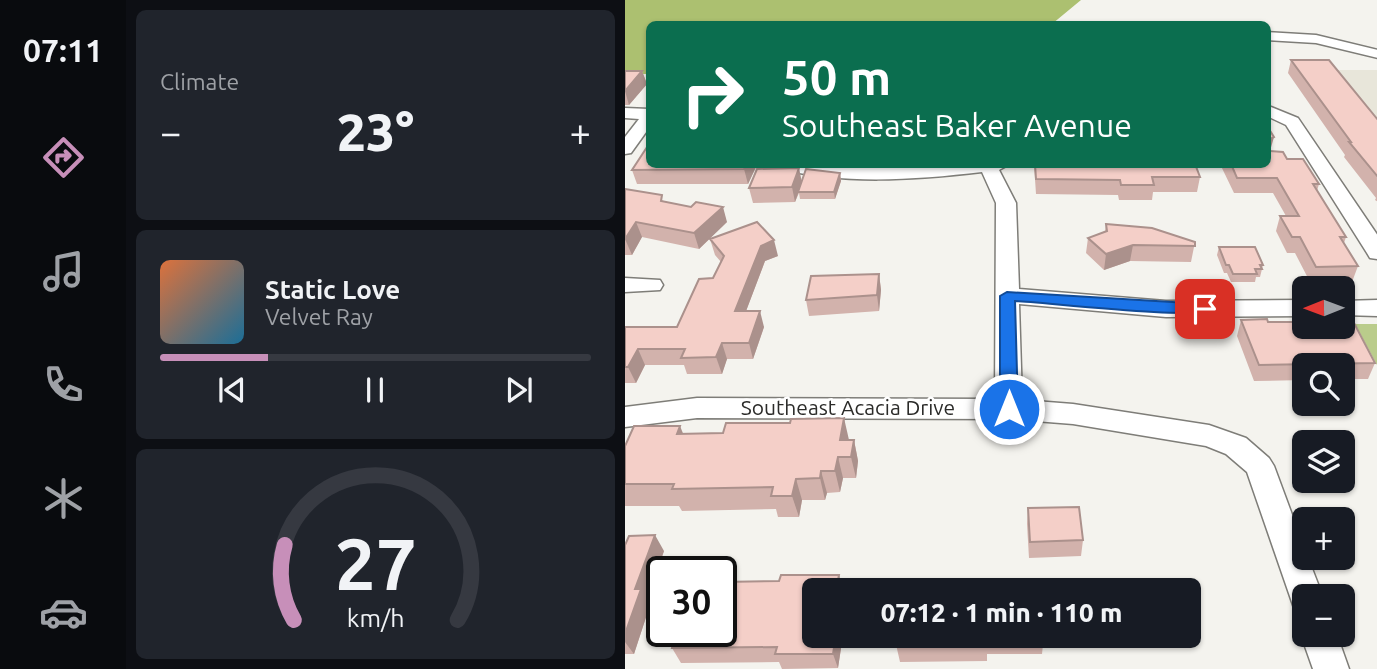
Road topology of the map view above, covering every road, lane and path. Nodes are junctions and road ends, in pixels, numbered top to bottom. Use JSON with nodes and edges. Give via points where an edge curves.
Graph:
{"nodes":[{"id":1,"x":1271,"y":36,"type":"edge"},
{"id":2,"x":1377,"y":54,"type":"edge"},
{"id":3,"x":1271,"y":112,"type":"dead end"},
{"id":4,"x":625,"y":113,"type":"edge"},
{"id":5,"x":646,"y":115,"type":"edge"},
{"id":6,"x":646,"y":119,"type":"edge"},
{"id":7,"x":625,"y":149,"type":"edge"},
{"id":8,"x":798,"y":168,"type":"edge"},
{"id":9,"x":969,"y":168,"type":"edge"},
{"id":10,"x":995,"y":168,"type":"edge"},
{"id":11,"x":1377,"y":253,"type":"edge"},
{"id":12,"x":625,"y":285,"type":"edge"},
{"id":13,"x":652,"y":285,"type":"dead end"},
{"id":14,"x":1007,"y":296,"type":"junction"},
{"id":15,"x":1292,"y":308,"type":"edge"},
{"id":16,"x":1355,"y":308,"type":"edge"},
{"id":17,"x":1377,"y":308,"type":"edge"},
{"id":18,"x":1009,"y":409,"type":"junction"},
{"id":19,"x":625,"y":417,"type":"edge"},
{"id":20,"x":1301,"y":584,"type":"edge"},
{"id":21,"x":1323,"y":647,"type":"edge"},
{"id":22,"x":1331,"y":669,"type":"edge"}],
"edges":[{"from":1,"to":2,"type":"street","via":[[1316,39]]},
{"from":3,"to":11,"type":"street","via":[[1292,122],[1307,159]]},
{"from":4,"to":5,"type":"street"},
{"from":6,"to":7,"type":"street"},
{"from":8,"to":9,"type":"street","via":[[863,175]]},
{"from":10,"to":14,"type":"street","via":[[1006,203]]},
{"from":12,"to":13,"type":"street"},
{"from":14,"to":15,"type":"street","via":[[1166,309]]},
{"from":14,"to":18,"type":"street"},
{"from":16,"to":17,"type":"street"},
{"from":18,"to":19,"type":"street","name":"Southeast Acacia Drive","via":[[697,408]]},
{"from":18,"to":20,"type":"street","name":"Southeast Acacia Drive","via":[[1073,414],[1209,436],[1236,446],[1259,466]]},
{"from":21,"to":22,"type":"street"}]}
